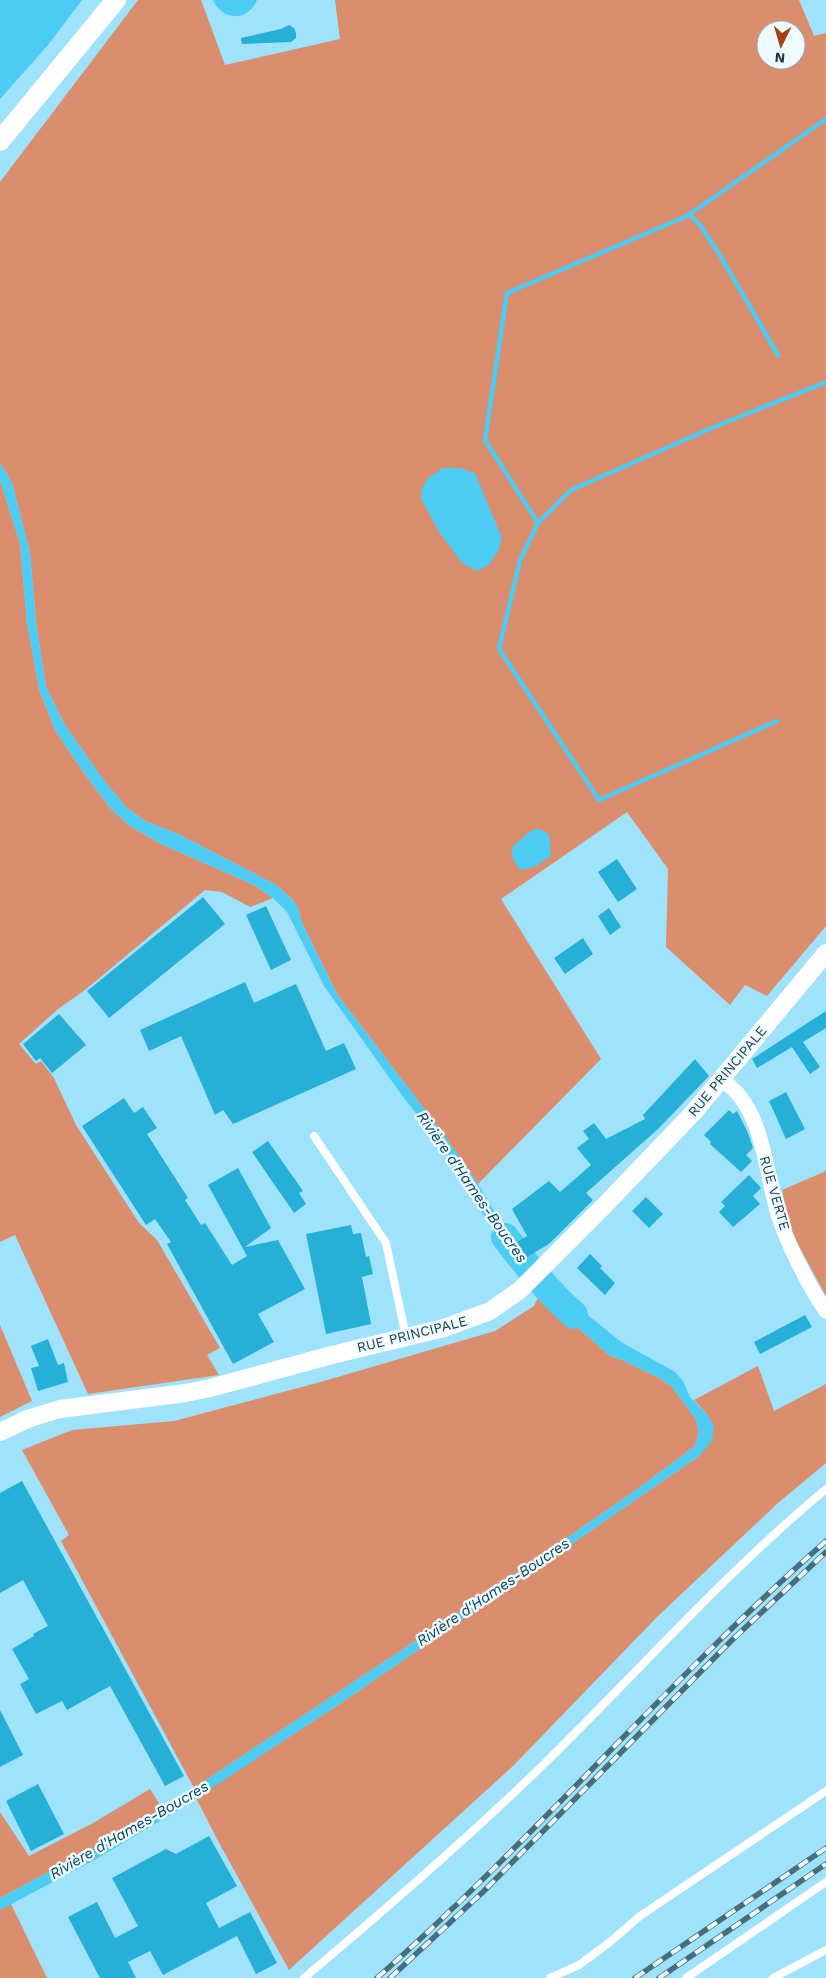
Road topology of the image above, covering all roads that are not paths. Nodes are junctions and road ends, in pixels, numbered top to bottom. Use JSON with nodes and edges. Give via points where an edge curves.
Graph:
{"nodes":[{"id":1,"x":116,"y":0,"type":"edge"},
{"id":2,"x":0,"y":141,"type":"edge"},
{"id":3,"x":826,"y":953,"type":"edge"},
{"id":4,"x":721,"y":1079,"type":"junction"},
{"id":5,"x":314,"y":1136,"type":"dead end"},
{"id":6,"x":826,"y":1311,"type":"edge"},
{"id":7,"x":406,"y":1338,"type":"junction"},
{"id":8,"x":0,"y":1432,"type":"edge"},
{"id":9,"x":826,"y":1489,"type":"edge"},
{"id":10,"x":826,"y":1791,"type":"edge"},
{"id":11,"x":826,"y":1882,"type":"edge"},
{"id":12,"x":826,"y":1950,"type":"edge"},
{"id":13,"x":304,"y":1978,"type":"edge"},
{"id":14,"x":550,"y":1978,"type":"edge"},
{"id":15,"x":686,"y":1978,"type":"edge"},
{"id":16,"x":773,"y":1978,"type":"edge"}],
"edges":[{"from":1,"to":2,"type":"main road"},
{"from":3,"to":4,"type":"street","name":"RUE PRINCIPALE"},
{"from":4,"to":6,"type":"street","name":"RUE VERTE","via":[[738,1094],[749,1112],[782,1225]]},
{"from":4,"to":7,"type":"street","name":"RUE PRINCIPALE","via":[[693,1113],[520,1290],[480,1316]]},
{"from":5,"to":7,"type":"lane","via":[[386,1243]]},
{"from":7,"to":8,"type":"street","name":"RUE PRINCIPALE","via":[[186,1393],[60,1409]]},
{"from":9,"to":13,"type":"lane","via":[[751,1556],[543,1765],[403,1895]]},
{"from":10,"to":14,"type":"lane","via":[[640,1916],[580,1965]]},
{"from":11,"to":15,"type":"lane"},
{"from":12,"to":16,"type":"lane"}]}
